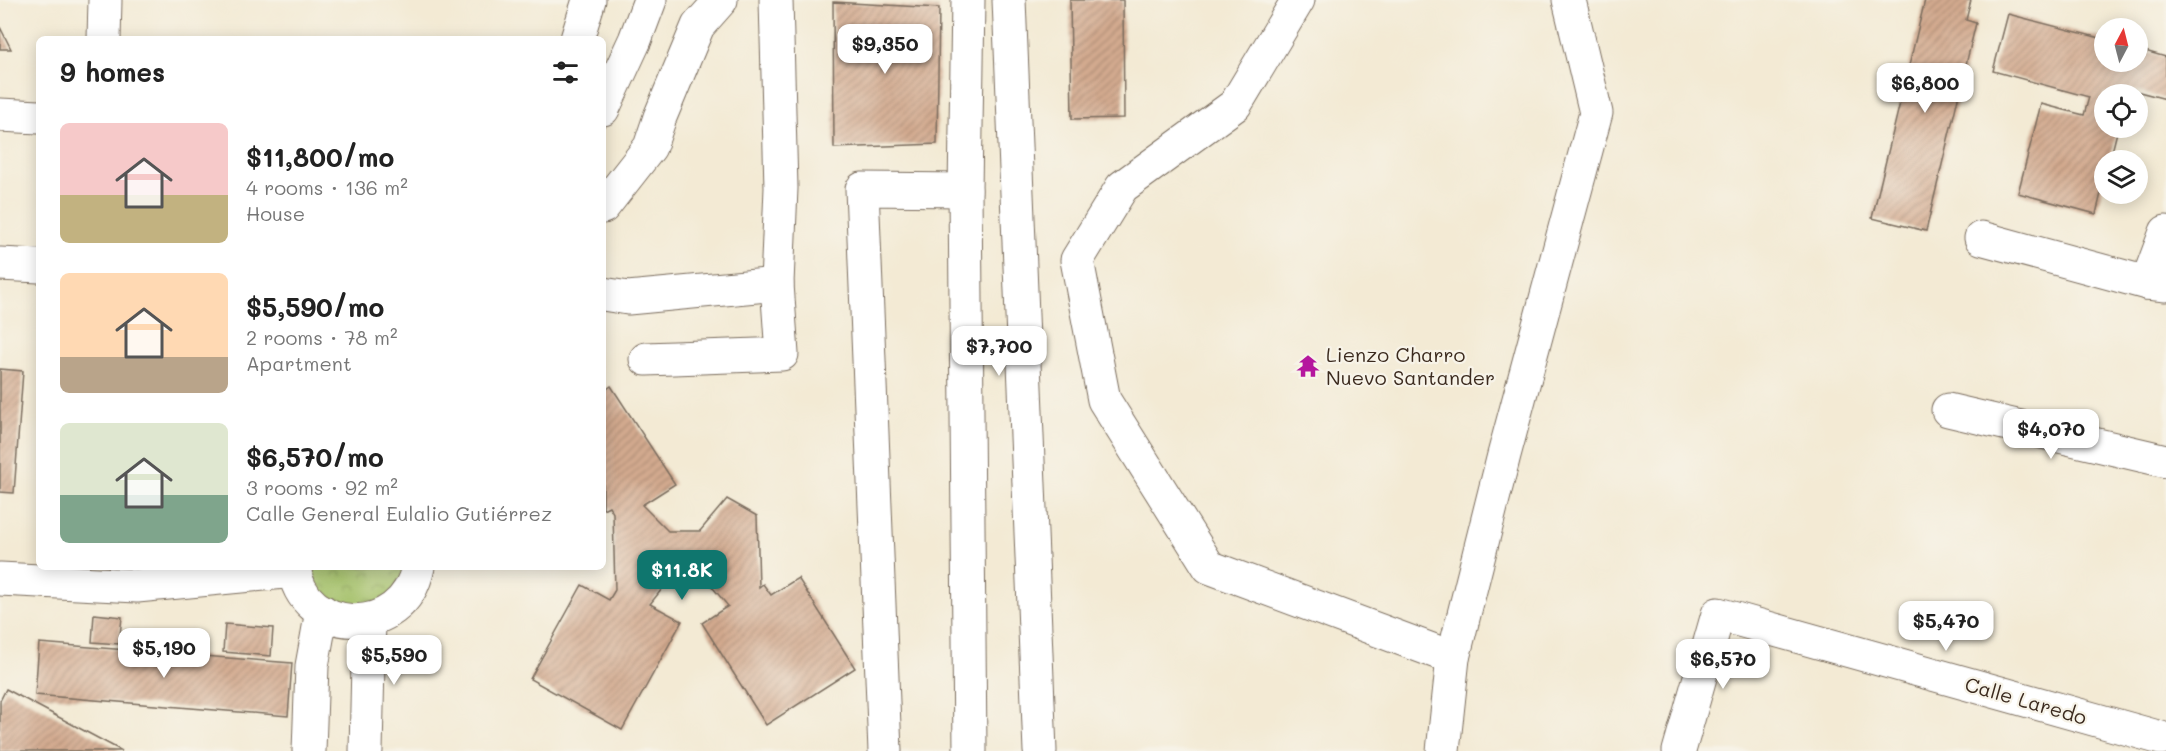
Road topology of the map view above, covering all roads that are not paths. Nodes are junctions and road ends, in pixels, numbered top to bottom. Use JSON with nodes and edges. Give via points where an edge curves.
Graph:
{"nodes":[{"id":1,"x":105,"y":0,"type":"edge"},
{"id":2,"x":589,"y":0,"type":"edge"},
{"id":3,"x":650,"y":0,"type":"edge"},
{"id":4,"x":721,"y":0,"type":"edge"},
{"id":5,"x":776,"y":0,"type":"edge"},
{"id":6,"x":968,"y":0,"type":"edge"},
{"id":7,"x":1008,"y":0,"type":"edge"},
{"id":8,"x":1298,"y":0,"type":"edge"},
{"id":9,"x":1569,"y":0,"type":"edge"},
{"id":10,"x":104,"y":36,"type":"edge"},
{"id":11,"x":579,"y":36,"type":"edge"},
{"id":12,"x":606,"y":103,"type":"edge"},
{"id":13,"x":0,"y":115,"type":"edge"},
{"id":14,"x":36,"y":117,"type":"edge"},
{"id":15,"x":965,"y":190,"type":"junction"},
{"id":16,"x":606,"y":203,"type":"edge"},
{"id":17,"x":2166,"y":232,"type":"edge"},
{"id":18,"x":1981,"y":238,"type":"dead end"},
{"id":19,"x":0,"y":264,"type":"edge"},
{"id":20,"x":36,"y":266,"type":"edge"},
{"id":21,"x":777,"y":284,"type":"junction"},
{"id":22,"x":2157,"y":284,"type":"edge"},
{"id":23,"x":606,"y":294,"type":"edge"},
{"id":24,"x":646,"y":360,"type":"dead end"},
{"id":25,"x":1948,"y":410,"type":"dead end"},
{"id":26,"x":2166,"y":461,"type":"edge"},
{"id":27,"x":285,"y":570,"type":"edge"},
{"id":28,"x":294,"y":570,"type":"edge"},
{"id":29,"x":417,"y":570,"type":"edge"},
{"id":30,"x":0,"y":579,"type":"edge"},
{"id":31,"x":322,"y":611,"type":"junction"},
{"id":32,"x":369,"y":620,"type":"junction"},
{"id":33,"x":1453,"y":658,"type":"junction"},
{"id":34,"x":2161,"y":735,"type":"edge"},
{"id":35,"x":309,"y":751,"type":"edge"},
{"id":36,"x":366,"y":751,"type":"edge"},
{"id":37,"x":885,"y":751,"type":"edge"},
{"id":38,"x":970,"y":751,"type":"edge"},
{"id":39,"x":1040,"y":751,"type":"edge"},
{"id":40,"x":1443,"y":751,"type":"edge"},
{"id":41,"x":1679,"y":751,"type":"edge"}],
"edges":[{"from":1,"to":10,"type":"street"},
{"from":2,"to":11,"type":"street"},
{"from":3,"to":12,"type":"street"},
{"from":4,"to":16,"type":"street","via":[[698,26],[650,147]]},
{"from":5,"to":21,"type":"street","via":[[781,188]]},
{"from":6,"to":15,"type":"street"},
{"from":7,"to":39,"type":"street"},
{"from":8,"to":33,"type":"street","via":[[1235,105],[1122,187],[1077,260],[1104,400],[1209,567]]},
{"from":9,"to":33,"type":"street","via":[[1596,113]]},
{"from":13,"to":14,"type":"street"},
{"from":15,"to":37,"type":"street","via":[[862,189]]},
{"from":15,"to":38,"type":"street"},
{"from":17,"to":22,"type":"street"},
{"from":18,"to":22,"type":"street"},
{"from":19,"to":20,"type":"street"},
{"from":21,"to":23,"type":"street","via":[[628,298]]},
{"from":21,"to":24,"type":"street","via":[[782,354]]},
{"from":25,"to":26,"type":"street"},
{"from":27,"to":30,"type":"street","via":[[137,586]]},
{"from":28,"to":31,"type":"street","via":[[300,587]]},
{"from":29,"to":32,"type":"street","via":[[409,593],[398,606]]},
{"from":31,"to":32,"type":"street","via":[[336,618]]},
{"from":31,"to":35,"type":"street","via":[[312,666]]},
{"from":32,"to":36,"type":"street"},
{"from":33,"to":40,"type":"street"},
{"from":34,"to":41,"type":"street","name":"Calle Laredo","via":[[1718,614]]}]}
